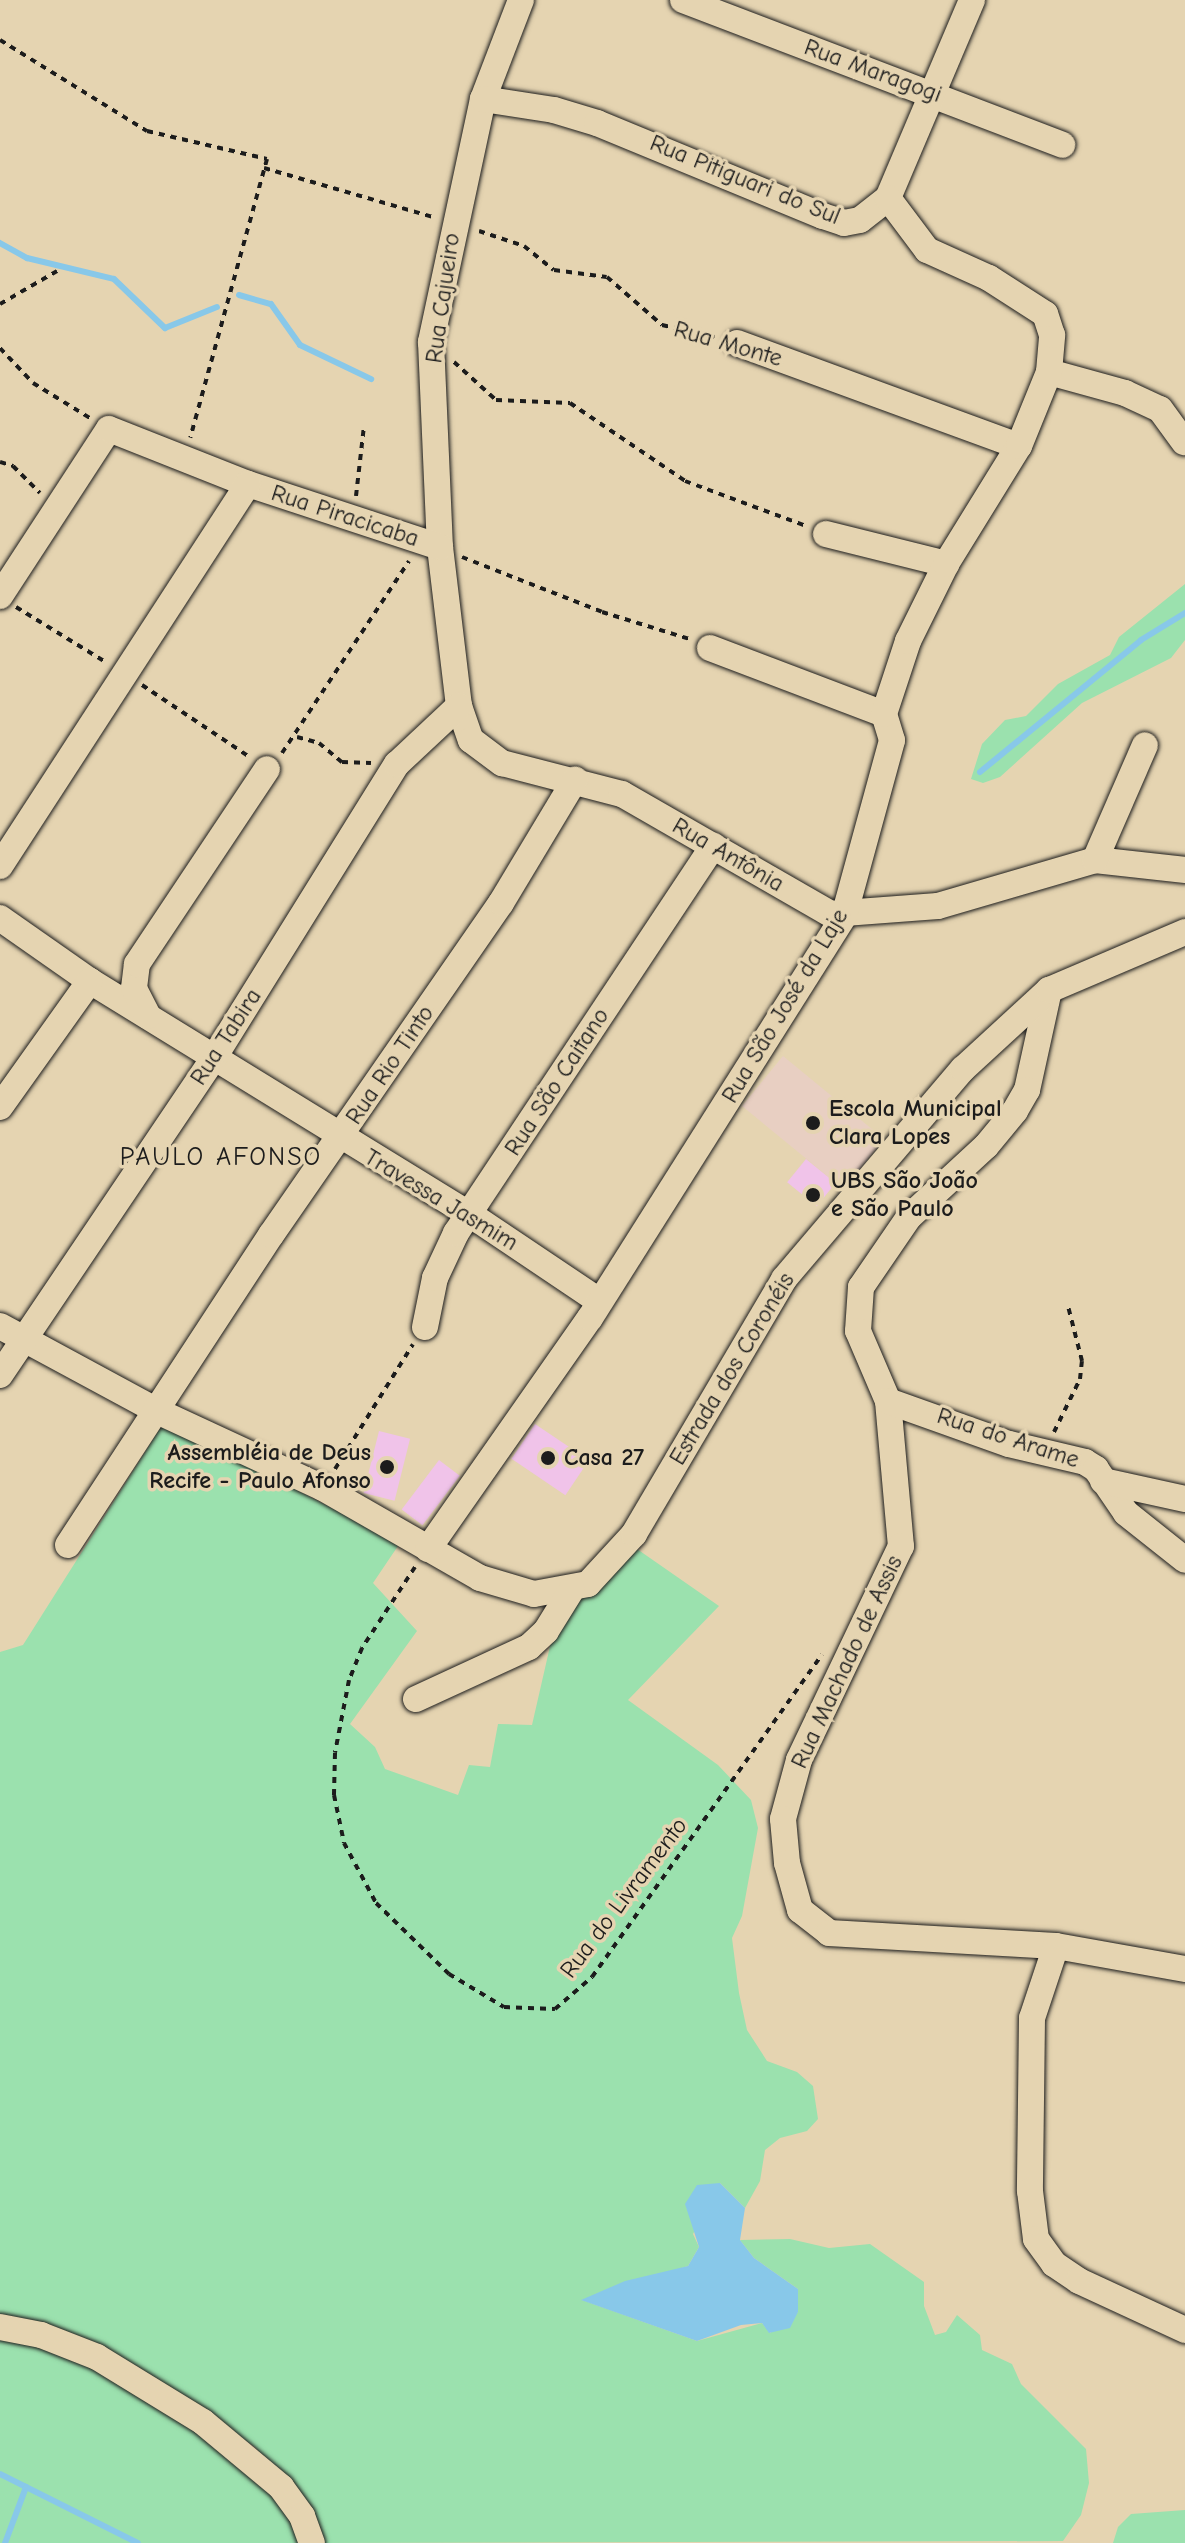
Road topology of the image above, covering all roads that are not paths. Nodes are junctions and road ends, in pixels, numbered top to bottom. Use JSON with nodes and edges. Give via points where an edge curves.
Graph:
{"nodes":[{"id":1,"x":521,"y":0,"type":"edge"},
{"id":2,"x":683,"y":0,"type":"edge"},
{"id":3,"x":972,"y":0,"type":"edge"},
{"id":4,"x":936,"y":94,"type":"junction"},
{"id":5,"x":483,"y":99,"type":"junction"},
{"id":6,"x":1062,"y":145,"type":"dead end"},
{"id":7,"x":888,"y":198,"type":"junction"},
{"id":8,"x":737,"y":343,"type":"road end"},
{"id":9,"x":1049,"y":372,"type":"junction"},
{"id":10,"x":1184,"y":442,"type":"edge"},
{"id":11,"x":1019,"y":446,"type":"junction"},
{"id":12,"x":248,"y":484,"type":"junction"},
{"id":13,"x":826,"y":534,"type":"road end"},
{"id":14,"x":431,"y":544,"type":"junction"},
{"id":15,"x":946,"y":564,"type":"junction"},
{"id":16,"x":0,"y":596,"type":"edge"},
{"id":17,"x":710,"y":648,"type":"road end"},
{"id":18,"x":459,"y":706,"type":"junction"},
{"id":19,"x":884,"y":714,"type":"junction"},
{"id":20,"x":1145,"y":745,"type":"dead end"},
{"id":21,"x":267,"y":769,"type":"road end"},
{"id":22,"x":575,"y":780,"type":"junction"},
{"id":23,"x":713,"y":846,"type":"junction"},
{"id":24,"x":1095,"y":860,"type":"junction"},
{"id":25,"x":0,"y":866,"type":"edge"},
{"id":26,"x":1185,"y":870,"type":"edge"},
{"id":27,"x":844,"y":916,"type":"junction"},
{"id":28,"x":0,"y":918,"type":"edge"},
{"id":29,"x":1185,"y":932,"type":"edge"},
{"id":30,"x":90,"y":981,"type":"junction"},
{"id":31,"x":1049,"y":990,"type":"junction"},
{"id":32,"x":148,"y":1016,"type":"junction"},
{"id":33,"x":215,"y":1056,"type":"junction"},
{"id":34,"x":0,"y":1107,"type":"edge"},
{"id":35,"x":341,"y":1139,"type":"junction"},
{"id":36,"x":471,"y":1215,"type":"junction"},
{"id":37,"x":599,"y":1301,"type":"junction"},
{"id":38,"x":0,"y":1326,"type":"edge"},
{"id":39,"x":425,"y":1327,"type":"road end"},
{"id":40,"x":23,"y":1339,"type":"junction"},
{"id":41,"x":0,"y":1375,"type":"edge"},
{"id":42,"x":888,"y":1401,"type":"junction"},
{"id":43,"x":157,"y":1411,"type":"junction"},
{"id":44,"x":1103,"y":1481,"type":"junction"},
{"id":45,"x":1185,"y":1499,"type":"edge"},
{"id":46,"x":68,"y":1545,"type":"dead end"},
{"id":47,"x":428,"y":1549,"type":"junction"},
{"id":48,"x":1185,"y":1560,"type":"edge"},
{"id":49,"x":580,"y":1587,"type":"junction"},
{"id":50,"x":416,"y":1699,"type":"dead end"},
{"id":51,"x":1056,"y":1946,"type":"junction"},
{"id":52,"x":1185,"y":1969,"type":"edge"},
{"id":53,"x":0,"y":2327,"type":"edge"},
{"id":54,"x":1185,"y":2330,"type":"edge"},
{"id":55,"x":312,"y":2543,"type":"edge"}],
"edges":[{"from":1,"to":5,"type":"street","name":"Rua Cajueiro"},
{"from":2,"to":4,"type":"street","name":"Rua Maragogi"},
{"from":3,"to":4,"type":"street"},
{"from":4,"to":6,"type":"street","name":"Rua Maragogi"},
{"from":4,"to":7,"type":"street"},
{"from":5,"to":7,"type":"street","name":"Rua Pitiguari do Sul","via":[[597,123],[844,223],[860,220]]},
{"from":5,"to":14,"type":"street","name":"Rua Cajueiro","via":[[431,342]]},
{"from":7,"to":9,"type":"street","via":[[927,250],[989,278],[1045,314],[1052,335]]},
{"from":8,"to":11,"type":"street","name":"Rua Monte"},
{"from":9,"to":10,"type":"street","via":[[1125,393],[1160,409]]},
{"from":9,"to":11,"type":"street","name":"Rua São José da Laje"},
{"from":11,"to":15,"type":"street","name":"Rua São José da Laje"},
{"from":12,"to":14,"type":"street","name":"Rua Piracicaba"},
{"from":12,"to":16,"type":"street","name":"Rua Piracicaba","via":[[109,429]]},
{"from":12,"to":25,"type":"street"},
{"from":13,"to":15,"type":"street"},
{"from":14,"to":18,"type":"street","name":"Rua Antônia"},
{"from":15,"to":19,"type":"street","name":"Rua São José da Laje","via":[[908,641]]},
{"from":17,"to":19,"type":"street"},
{"from":18,"to":22,"type":"street","name":"Rua Antônia","via":[[480,750],[524,770]]},
{"from":18,"to":33,"type":"street","name":"Rua Tabira","via":[[397,764]]},
{"from":19,"to":27,"type":"street","name":"Rua São José da Laje","via":[[892,740]]},
{"from":20,"to":24,"type":"street"},
{"from":21,"to":32,"type":"street","via":[[137,964],[134,988]]},
{"from":22,"to":23,"type":"street","name":"Rua Antônia","via":[[622,794]]},
{"from":22,"to":35,"type":"street","name":"Rua Rio Tinto","via":[[501,903]]},
{"from":23,"to":27,"type":"street","name":"Rua Antônia","via":[[820,909]]},
{"from":23,"to":36,"type":"street","name":"Rua São Caitano"},
{"from":24,"to":26,"type":"street","name":"Rua Antônia"},
{"from":24,"to":27,"type":"street","name":"Rua Antônia","via":[[938,906]]},
{"from":27,"to":37,"type":"street","name":"Rua São José da Laje"},
{"from":28,"to":30,"type":"street","name":"Travessa Jasmim"},
{"from":29,"to":31,"type":"street","name":"Estrada dos Coronéis"},
{"from":30,"to":32,"type":"street","name":"Travessa Jasmim"},
{"from":30,"to":34,"type":"street"},
{"from":31,"to":42,"type":"street","name":"Rua Machado de Assis","via":[[1027,1090],[1015,1111],[986,1146],[909,1217],[861,1287],[858,1331]]},
{"from":31,"to":49,"type":"street","name":"Estrada dos Coronéis","via":[[963,1069],[784,1279],[634,1534]]},
{"from":32,"to":33,"type":"street","name":"Travessa Jasmim"},
{"from":33,"to":35,"type":"street","name":"Travessa Jasmim"},
{"from":33,"to":40,"type":"street","name":"Rua Tabira"},
{"from":35,"to":36,"type":"street","name":"Travessa Jasmim"},
{"from":35,"to":43,"type":"street","name":"Rua Rio Tinto","via":[[271,1235]]},
{"from":36,"to":37,"type":"street","name":"Travessa Jasmim"},
{"from":36,"to":39,"type":"street","name":"Rua São Caitano","via":[[445,1256]]},
{"from":37,"to":47,"type":"street","name":"Rua São José da Laje"},
{"from":38,"to":40,"type":"street"},
{"from":40,"to":41,"type":"street","name":"Rua Tabira"},
{"from":40,"to":43,"type":"street"},
{"from":42,"to":44,"type":"street","name":"Rua do Arame","via":[[1085,1462]]},
{"from":42,"to":51,"type":"street","name":"Rua Machado de Assis","via":[[901,1546],[788,1794],[784,1840],[795,1900],[808,1920],[842,1936]]},
{"from":43,"to":46,"type":"street","name":"Rua Rio Tinto"},
{"from":43,"to":47,"type":"street","via":[[323,1488]]},
{"from":44,"to":45,"type":"street"},
{"from":44,"to":48,"type":"street","name":"Rua do Arame","via":[[1126,1513]]},
{"from":47,"to":49,"type":"street","via":[[510,1590],[534,1594]]},
{"from":49,"to":50,"type":"street","name":"Estrada dos Coronéis","via":[[529,1647]]},
{"from":51,"to":52,"type":"street","name":"Rua Machado de Assis"},
{"from":51,"to":54,"type":"street","via":[[1032,2018],[1030,2191],[1036,2239],[1072,2277]]},
{"from":53,"to":55,"type":"street","via":[[41,2335],[97,2357],[203,2422],[281,2487],[302,2516]]}]}
